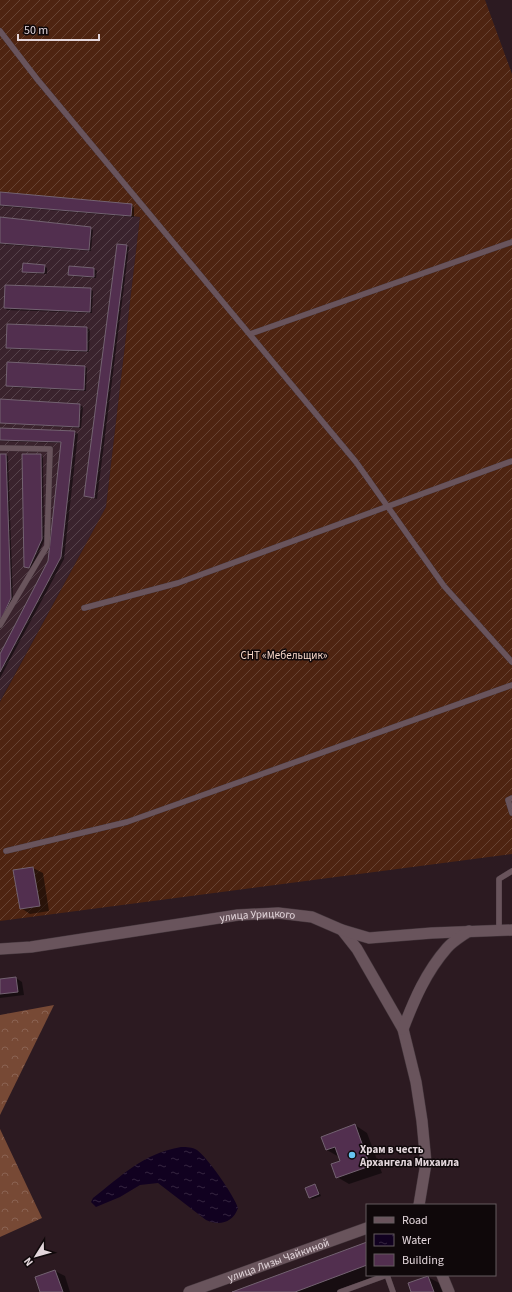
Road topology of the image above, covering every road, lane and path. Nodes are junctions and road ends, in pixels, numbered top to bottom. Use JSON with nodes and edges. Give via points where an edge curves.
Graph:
{"nodes":[{"id":1,"x":0,"y":31,"type":"edge"},
{"id":2,"x":512,"y":242,"type":"edge"},
{"id":3,"x":250,"y":334,"type":"junction"},
{"id":4,"x":0,"y":448,"type":"edge"},
{"id":5,"x":512,"y":461,"type":"edge"},
{"id":6,"x":388,"y":506,"type":"junction"},
{"id":7,"x":84,"y":608,"type":"dead end"},
{"id":8,"x":0,"y":625,"type":"edge"},
{"id":9,"x":512,"y":662,"type":"edge"},
{"id":10,"x":512,"y":685,"type":"edge"},
{"id":11,"x":512,"y":798,"type":"edge"},
{"id":12,"x":512,"y":813,"type":"edge"},
{"id":13,"x":6,"y":851,"type":"dead end"},
{"id":14,"x":512,"y":871,"type":"edge"},
{"id":15,"x":342,"y":930,"type":"junction"},
{"id":16,"x":469,"y":930,"type":"junction"},
{"id":17,"x":500,"y":930,"type":"junction"},
{"id":18,"x":512,"y":930,"type":"edge"},
{"id":19,"x":0,"y":949,"type":"edge"},
{"id":20,"x":403,"y":1029,"type":"junction"},
{"id":21,"x":419,"y":1204,"type":"edge"},
{"id":22,"x":366,"y":1228,"type":"edge"},
{"id":23,"x":384,"y":1276,"type":"edge"},
{"id":24,"x":387,"y":1276,"type":"edge"},
{"id":25,"x":442,"y":1276,"type":"edge"},
{"id":26,"x":189,"y":1292,"type":"edge"},
{"id":27,"x":340,"y":1292,"type":"edge"},
{"id":28,"x":393,"y":1292,"type":"edge"},
{"id":29,"x":449,"y":1292,"type":"edge"}],
"edges":[{"from":1,"to":3,"type":"lane","via":[[37,79]]},
{"from":2,"to":3,"type":"lane"},
{"from":3,"to":6,"type":"lane","via":[[356,462]]},
{"from":4,"to":8,"type":"lane","via":[[50,449],[47,546]]},
{"from":5,"to":6,"type":"lane"},
{"from":6,"to":7,"type":"lane","via":[[178,583]]},
{"from":6,"to":9,"type":"lane","via":[[444,586]]},
{"from":10,"to":13,"type":"lane","via":[[127,822]]},
{"from":11,"to":12,"type":"lane","via":[[508,800]]},
{"from":14,"to":17,"type":"lane","via":[[499,880]]},
{"from":15,"to":16,"type":"street","name":"улица Урицкого","via":[[369,938]]},
{"from":15,"to":19,"type":"street","name":"улица Урицкого","via":[[312,917],[278,913],[238,915],[31,947]]},
{"from":15,"to":20,"type":"street","via":[[357,949]]},
{"from":16,"to":17,"type":"street","name":"улица Урицкого"},
{"from":16,"to":20,"type":"street","via":[[448,947],[432,967],[418,990]]},
{"from":17,"to":18,"type":"street","name":"улица Урицкого"},
{"from":20,"to":21,"type":"street","via":[[416,1082],[426,1163]]},
{"from":22,"to":26,"type":"street","name":"улица Лизы Чайкиной"},
{"from":23,"to":27,"type":"lane"},
{"from":24,"to":28,"type":"lane"},
{"from":25,"to":29,"type":"street"}]}
